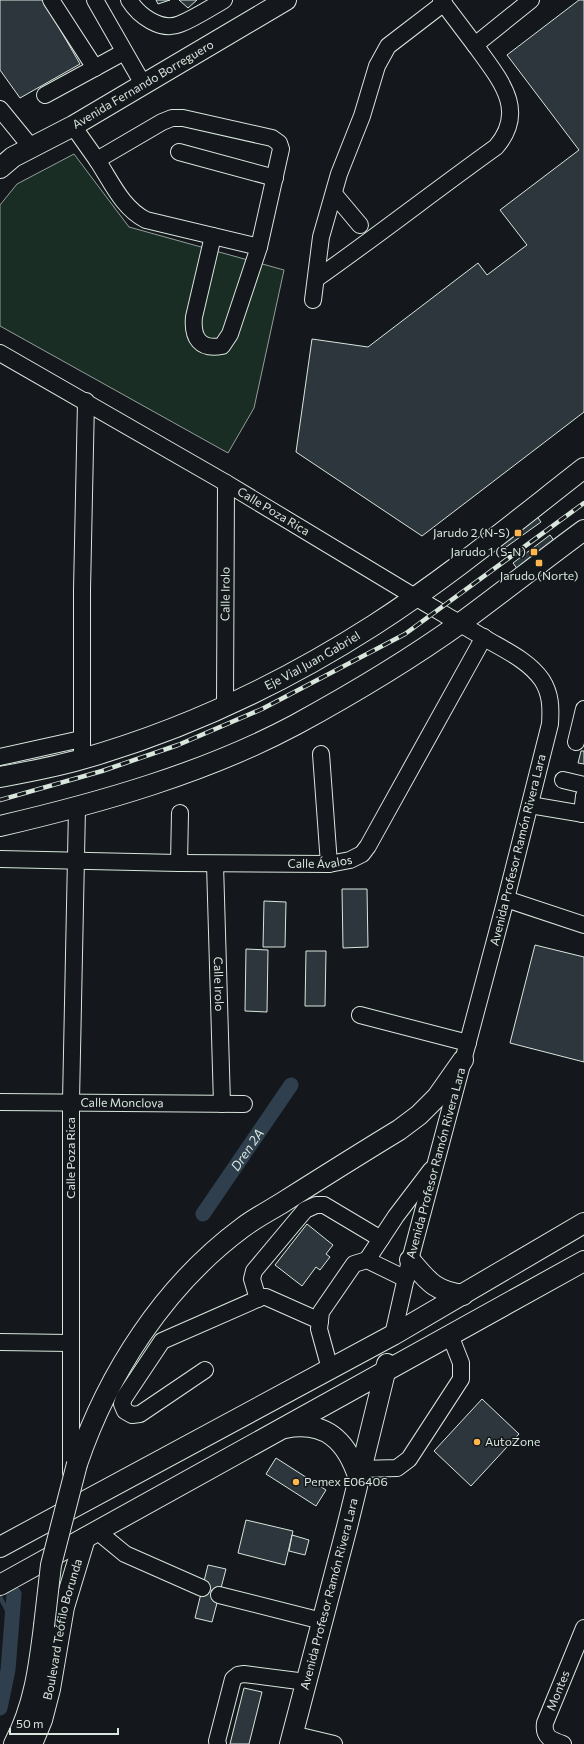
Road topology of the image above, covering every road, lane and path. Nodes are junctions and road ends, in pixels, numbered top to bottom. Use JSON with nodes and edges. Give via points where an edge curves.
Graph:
{"nodes":[{"id":1,"x":51,"y":0,"type":"edge"},
{"id":2,"x":94,"y":0,"type":"edge"},
{"id":3,"x":129,"y":0,"type":"edge"},
{"id":4,"x":224,"y":0,"type":"edge"},
{"id":5,"x":286,"y":0,"type":"edge"},
{"id":6,"x":531,"y":0,"type":"edge"},
{"id":7,"x":443,"y":2,"type":"edge"},
{"id":8,"x":475,"y":45,"type":"junction"},
{"id":9,"x":124,"y":52,"type":"junction"},
{"id":10,"x":95,"y":68,"type":"junction"},
{"id":11,"x":144,"y":84,"type":"junction"},
{"id":12,"x":45,"y":95,"type":"dead end"},
{"id":13,"x":0,"y":109,"type":"edge"},
{"id":14,"x":74,"y":126,"type":"junction"},
{"id":15,"x":31,"y":146,"type":"junction"},
{"id":16,"x":179,"y":152,"type":"dead end"},
{"id":17,"x":97,"y":160,"type":"junction"},
{"id":18,"x":4,"y":163,"type":"edge"},
{"id":19,"x":275,"y":178,"type":"junction"},
{"id":20,"x":334,"y":194,"type":"junction"},
{"id":21,"x":360,"y":224,"type":"dead end"},
{"id":22,"x":213,"y":236,"type":"junction"},
{"id":23,"x":259,"y":247,"type":"junction"},
{"id":24,"x":316,"y":279,"type":"junction"},
{"id":25,"x":313,"y":300,"type":"dead end"},
{"id":26,"x":0,"y":353,"type":"edge"},
{"id":27,"x":86,"y":401,"type":"junction"},
{"id":28,"x":584,"y":468,"type":"edge"},
{"id":29,"x":226,"y":483,"type":"junction"},
{"id":30,"x":584,"y":530,"type":"edge"},
{"id":31,"x":415,"y":597,"type":"junction"},
{"id":32,"x":461,"y":623,"type":"junction"},
{"id":33,"x":484,"y":637,"type":"junction"},
{"id":34,"x":225,"y":705,"type":"junction"},
{"id":35,"x":584,"y":709,"type":"edge"},
{"id":36,"x":81,"y":739,"type":"junction"},
{"id":37,"x":576,"y":742,"type":"dead end"},
{"id":38,"x":321,"y":754,"type":"dead end"},
{"id":39,"x":0,"y":757,"type":"edge"},
{"id":40,"x":82,"y":759,"type":"junction"},
{"id":41,"x":0,"y":778,"type":"edge"},
{"id":42,"x":563,"y":780,"type":"dead end"},
{"id":43,"x":584,"y":785,"type":"edge"},
{"id":44,"x":584,"y":796,"type":"edge"},
{"id":45,"x":530,"y":806,"type":"junction"},
{"id":46,"x":77,"y":808,"type":"junction"},
{"id":47,"x":180,"y":813,"type":"dead end"},
{"id":48,"x":583,"y":814,"type":"edge"},
{"id":49,"x":0,"y":826,"type":"edge"},
{"id":50,"x":0,"y":859,"type":"edge"},
{"id":51,"x":76,"y":861,"type":"junction"},
{"id":52,"x":179,"y":863,"type":"junction"},
{"id":53,"x":215,"y":864,"type":"junction"},
{"id":54,"x":329,"y":864,"type":"junction"},
{"id":55,"x":506,"y":900,"type":"junction"},
{"id":56,"x":584,"y":925,"type":"edge"},
{"id":57,"x":360,"y":1015,"type":"dead end"},
{"id":58,"x":466,"y":1052,"type":"junction"},
{"id":59,"x":71,"y":1101,"type":"junction"},
{"id":60,"x":0,"y":1102,"type":"edge"},
{"id":61,"x":222,"y":1104,"type":"junction"},
{"id":62,"x":244,"y":1104,"type":"dead end"},
{"id":63,"x":436,"y":1164,"type":"junction"},
{"id":64,"x":584,"y":1223,"type":"edge"},
{"id":65,"x":381,"y":1239,"type":"junction"},
{"id":66,"x":367,"y":1260,"type":"junction"},
{"id":67,"x":584,"y":1261,"type":"edge"},
{"id":68,"x":408,"y":1269,"type":"junction"},
{"id":69,"x":462,"y":1295,"type":"junction"},
{"id":70,"x":258,"y":1299,"type":"junction"},
{"id":71,"x":320,"y":1321,"type":"junction"},
{"id":72,"x":393,"y":1335,"type":"junction"},
{"id":73,"x":450,"y":1335,"type":"junction"},
{"id":74,"x":0,"y":1342,"type":"edge"},
{"id":75,"x":70,"y":1343,"type":"junction"},
{"id":76,"x":205,"y":1370,"type":"dead end"},
{"id":77,"x":330,"y":1370,"type":"junction"},
{"id":78,"x":385,"y":1372,"type":"junction"},
{"id":79,"x":279,"y":1429,"type":"junction"},
{"id":80,"x":360,"y":1474,"type":"junction"},
{"id":81,"x":72,"y":1508,"type":"junction"},
{"id":82,"x":91,"y":1535,"type":"junction"},
{"id":83,"x":0,"y":1547,"type":"edge"},
{"id":84,"x":0,"y":1586,"type":"edge"},
{"id":85,"x":202,"y":1588,"type":"dead end"},
{"id":86,"x":219,"y":1595,"type":"dead end"},
{"id":87,"x":322,"y":1621,"type":"junction"},
{"id":88,"x":584,"y":1628,"type":"edge"},
{"id":89,"x":306,"y":1682,"type":"junction"},
{"id":90,"x":291,"y":1739,"type":"edge"},
{"id":91,"x":325,"y":1743,"type":"edge"},
{"id":92,"x":14,"y":1744,"type":"edge"},
{"id":93,"x":32,"y":1744,"type":"edge"},
{"id":94,"x":218,"y":1744,"type":"edge"},
{"id":95,"x":563,"y":1744,"type":"edge"}],
"edges":[{"from":1,"to":10,"type":"street"},
{"from":2,"to":9,"type":"street"},
{"from":3,"to":4,"type":"street","via":[[136,12],[157,25],[179,25]]},
{"from":5,"to":11,"type":"main road","name":"Avenida Fernando Borreguero"},
{"from":6,"to":8,"type":"street"},
{"from":7,"to":8,"type":"street"},
{"from":7,"to":20,"type":"street","via":[[388,46],[382,55]]},
{"from":8,"to":24,"type":"street","via":[[502,81],[509,99],[511,119],[506,136],[496,147]]},
{"from":9,"to":10,"type":"street"},
{"from":9,"to":11,"type":"street"},
{"from":10,"to":12,"type":"street"},
{"from":11,"to":14,"type":"main road","name":"Avenida Fernando Borreguero"},
{"from":13,"to":15,"type":"street"},
{"from":14,"to":15,"type":"main road","name":"Avenida Fernando Borreguero"},
{"from":14,"to":17,"type":"street"},
{"from":15,"to":18,"type":"main road","name":"Avenida Fernando Borreguero"},
{"from":16,"to":19,"type":"street"},
{"from":17,"to":19,"type":"street","via":[[162,122],[172,118],[183,118],[272,138],[279,143],[281,149]]},
{"from":17,"to":22,"type":"street","via":[[128,208],[136,215],[146,220]]},
{"from":19,"to":23,"type":"street"},
{"from":20,"to":21,"type":"street"},
{"from":20,"to":24,"type":"street","via":[[321,237]]},
{"from":22,"to":23,"type":"street"},
{"from":22,"to":23,"type":"street","via":[[193,328],[198,340],[215,347],[222,346],[230,334]]},
{"from":24,"to":25,"type":"street"},
{"from":26,"to":27,"type":"street","name":"Calle Poza Rica"},
{"from":27,"to":29,"type":"street","name":"Calle Poza Rica"},
{"from":27,"to":36,"type":"street"},
{"from":28,"to":31,"type":"main road","name":"Eje Vial Juan Gabriel"},
{"from":29,"to":31,"type":"street","name":"Calle Poza Rica"},
{"from":29,"to":34,"type":"street","name":"Calle Irolo"},
{"from":30,"to":32,"type":"main road"},
{"from":31,"to":32,"type":"street","name":"Calle Poza Rica"},
{"from":31,"to":34,"type":"main road","name":"Eje Vial Juan Gabriel","via":[[321,656]]},
{"from":32,"to":33,"type":"street","name":"Avenida Profesor Ramón Rivera Lara"},
{"from":32,"to":46,"type":"main road","via":[[392,669],[294,725],[245,748],[169,778]]},
{"from":33,"to":45,"type":"street","name":"Avenida Profesor Ramón Rivera Lara","via":[[530,667],[541,680],[550,700],[550,724]]},
{"from":33,"to":54,"type":"street","name":"Calle Ávalos","via":[[368,846],[362,854],[350,860]]},
{"from":34,"to":40,"type":"main road","name":"Eje Vial Juan Gabriel","via":[[160,732]]},
{"from":35,"to":37,"type":"street"},
{"from":36,"to":39,"type":"street"},
{"from":36,"to":40,"type":"street"},
{"from":38,"to":54,"type":"street"},
{"from":40,"to":41,"type":"main road","name":"Eje Vial Juan Gabriel"},
{"from":42,"to":43,"type":"street"},
{"from":44,"to":48,"type":"street"},
{"from":45,"to":48,"type":"street"},
{"from":45,"to":55,"type":"street","name":"Avenida Profesor Ramón Rivera Lara"},
{"from":46,"to":49,"type":"main road"},
{"from":46,"to":51,"type":"street","name":"Calle Poza Rica"},
{"from":47,"to":52,"type":"street"},
{"from":50,"to":51,"type":"street","name":"Calle Ávalos"},
{"from":51,"to":52,"type":"street","name":"Calle Ávalos"},
{"from":51,"to":59,"type":"street","name":"Calle Poza Rica"},
{"from":52,"to":53,"type":"street","name":"Calle Ávalos"},
{"from":53,"to":54,"type":"street","name":"Calle Ávalos"},
{"from":53,"to":61,"type":"street","name":"Calle Irolo"},
{"from":55,"to":56,"type":"street"},
{"from":55,"to":58,"type":"street","name":"Avenida Profesor Ramón Rivera Lara"},
{"from":57,"to":58,"type":"street"},
{"from":58,"to":63,"type":"street","name":"Avenida Profesor Ramón Rivera Lara"},
{"from":58,"to":92,"type":"main road","bridge":true,"via":[[437,1097],[419,1115],[242,1228],[197,1266],[164,1302],[139,1340],[107,1392],[77,1464],[51,1564],[38,1676],[31,1704]]},
{"from":59,"to":60,"type":"street","name":"Calle Monclova"},
{"from":59,"to":61,"type":"street","name":"Calle Monclova"},
{"from":59,"to":75,"type":"street","name":"Calle Poza Rica"},
{"from":61,"to":62,"type":"street","name":"Calle Monclova"},
{"from":63,"to":65,"type":"street"},
{"from":63,"to":68,"type":"street","name":"Avenida Profesor Ramón Rivera Lara"},
{"from":64,"to":69,"type":"main road"},
{"from":65,"to":66,"type":"street"},
{"from":65,"to":70,"type":"street","via":[[324,1205],[316,1205],[305,1210],[254,1270],[252,1279]]},
{"from":66,"to":68,"type":"street"},
{"from":66,"to":71,"type":"street","via":[[354,1264],[321,1312]]},
{"from":67,"to":73,"type":"main road"},
{"from":68,"to":69,"type":"main road","via":[[446,1293]]},
{"from":68,"to":72,"type":"street","name":"Avenida Profesor Ramón Rivera Lara"},
{"from":69,"to":72,"type":"main road"},
{"from":70,"to":71,"type":"street","via":[[266,1297]]},
{"from":70,"to":76,"type":"street","via":[[162,1341],[124,1398],[122,1404],[125,1411],[132,1415],[140,1414]]},
{"from":71,"to":77,"type":"street","via":[[319,1329]]},
{"from":72,"to":77,"type":"main road"},
{"from":72,"to":78,"type":"main road","name":"Avenida Profesor Ramón Rivera Lara"},
{"from":73,"to":78,"type":"main road"},
{"from":73,"to":80,"type":"street","via":[[461,1363],[461,1379],[414,1452],[397,1468]]},
{"from":74,"to":75,"type":"street"},
{"from":75,"to":81,"type":"street","name":"Calle Poza Rica"},
{"from":77,"to":81,"type":"main road"},
{"from":78,"to":79,"type":"main road"},
{"from":78,"to":80,"type":"main road","name":"Avenida Profesor Ramón Rivera Lara"},
{"from":79,"to":80,"type":"main road","via":[[299,1425],[316,1427],[332,1435],[344,1446]]},
{"from":79,"to":82,"type":"main road"},
{"from":80,"to":87,"type":"main road","name":"Avenida Profesor Ramón Rivera Lara"},
{"from":81,"to":83,"type":"main road"},
{"from":82,"to":84,"type":"main road"},
{"from":82,"to":85,"type":"street","via":[[125,1554]]},
{"from":82,"to":93,"type":"main road","name":"Boulevard Teófilo Borunda","via":[[64,1607],[50,1689],[42,1720]]},
{"from":86,"to":87,"type":"street"},
{"from":87,"to":89,"type":"main road","name":"Avenida Profesor Ramón Rivera Lara"},
{"from":88,"to":95,"type":"street","name":"Montes","via":[[545,1723],[549,1739]]},
{"from":89,"to":90,"type":"main road","name":"Avenida Profesor Ramón Rivera Lara"},
{"from":89,"to":94,"type":"street","via":[[238,1675],[233,1679]]},
{"from":90,"to":91,"type":"street"}]}
